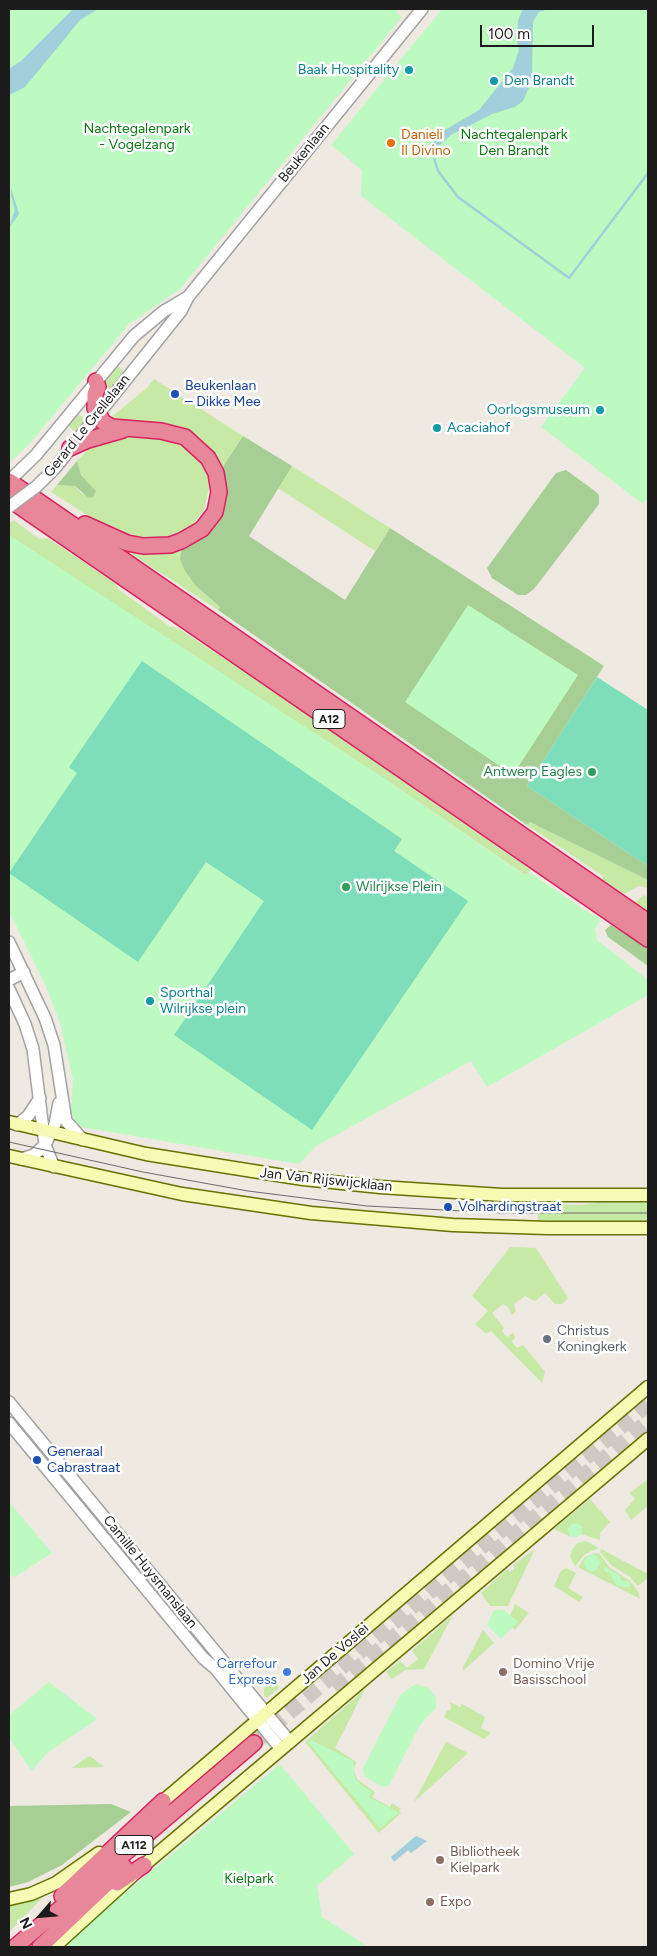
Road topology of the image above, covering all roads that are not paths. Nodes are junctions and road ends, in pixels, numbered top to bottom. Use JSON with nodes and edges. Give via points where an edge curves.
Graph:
{"nodes":[{"id":1,"x":422,"y":9,"type":"edge"},
{"id":2,"x":188,"y":297,"type":"junction"},
{"id":3,"x":122,"y":350,"type":"joint"},
{"id":4,"x":140,"y":362,"type":"joint"},
{"id":5,"x":96,"y":381,"type":"junction"},
{"id":6,"x":98,"y":414,"type":"junction"},
{"id":7,"x":132,"y":428,"type":"junction"},
{"id":8,"x":70,"y":448,"type":"junction"},
{"id":9,"x":9,"y":481,"type":"edge"},
{"id":10,"x":9,"y":499,"type":"edge"},
{"id":11,"x":9,"y":508,"type":"edge"},
{"id":12,"x":69,"y":523,"type":"junction"},
{"id":13,"x":648,"y":922,"type":"edge"},
{"id":14,"x":648,"y":939,"type":"edge"},
{"id":15,"x":9,"y":942,"type":"edge"},
{"id":16,"x":24,"y":972,"type":"junction"},
{"id":17,"x":9,"y":980,"type":"edge"},
{"id":18,"x":9,"y":989,"type":"edge"},
{"id":19,"x":61,"y":1096,"type":"junction"},
{"id":20,"x":40,"y":1098,"type":"junction"},
{"id":21,"x":13,"y":1124,"type":"edge"},
{"id":22,"x":48,"y":1132,"type":"junction"},
{"id":23,"x":83,"y":1140,"type":"junction"},
{"id":24,"x":45,"y":1145,"type":"junction"},
{"id":25,"x":15,"y":1158,"type":"edge"},
{"id":26,"x":54,"y":1167,"type":"junction"},
{"id":27,"x":648,"y":1195,"type":"edge"},
{"id":28,"x":648,"y":1228,"type":"edge"},
{"id":29,"x":648,"y":1387,"type":"edge"},
{"id":30,"x":9,"y":1402,"type":"edge"},
{"id":31,"x":9,"y":1423,"type":"edge"},
{"id":32,"x":648,"y":1439,"type":"edge"},
{"id":33,"x":262,"y":1717,"type":"junction"},
{"id":34,"x":286,"y":1746,"type":"junction"},
{"id":35,"x":163,"y":1801,"type":"junction"},
{"id":36,"x":144,"y":1865,"type":"junction"},
{"id":37,"x":9,"y":1899,"type":"edge"},
{"id":38,"x":71,"y":1916,"type":"junction"},
{"id":39,"x":14,"y":1947,"type":"edge"},
{"id":40,"x":40,"y":1947,"type":"edge"},
{"id":41,"x":54,"y":1947,"type":"edge"}],
"edges":[{"from":1,"to":2,"type":"street","name":"Beukenlaan"},
{"from":2,"to":3,"type":"street","name":"Beukenlaan","via":[[158,316]]},
{"from":2,"to":4,"type":"street","name":"Beukenlaan","via":[[181,311]]},
{"from":3,"to":5,"type":"street","name":"Gerard Le Grellelaan"},
{"from":4,"to":6,"type":"street","name":"Gerard Le Grellelaan"},
{"from":5,"to":6,"type":"highway","via":[[98,387],[94,400]]},
{"from":5,"to":9,"type":"street","name":"Gerard Le Grellelaan","via":[[36,455]]},
{"from":6,"to":7,"type":"highway","via":[[112,427]]},
{"from":6,"to":8,"type":"street","name":"Gerard Le Grellelaan"},
{"from":7,"to":8,"type":"highway"},
{"from":7,"to":12,"type":"highway","via":[[185,437],[208,458],[216,473],[219,492],[216,507],[208,521],[202,529],[182,541],[155,546],[128,543],[84,523]]},
{"from":8,"to":11,"type":"street","name":"Gerard Le Grellelaan","bridge":true,"via":[[37,486]]},
{"from":9,"to":12,"type":"highway","number":"A12"},
{"from":10,"to":14,"type":"highway","number":"A12"},
{"from":12,"to":13,"type":"highway","number":"A12"},
{"from":15,"to":16,"type":"street"},
{"from":16,"to":17,"type":"street"},
{"from":16,"to":19,"type":"street","via":[[46,1018],[54,1045]]},
{"from":18,"to":20,"type":"street","via":[[29,1037]]},
{"from":19,"to":22,"type":"street"},
{"from":19,"to":23,"type":"street","via":[[66,1121]]},
{"from":20,"to":21,"type":"street","via":[[28,1116]]},
{"from":20,"to":22,"type":"street"},
{"from":21,"to":22,"type":"main road","name":"Jan Van Rijswijcklaan"},
{"from":22,"to":23,"type":"main road","name":"Jan Van Rijswijcklaan"},
{"from":22,"to":24,"type":"street"},
{"from":23,"to":27,"type":"main road","name":"Jan Van Rijswijcklaan","via":[[252,1172],[380,1187],[533,1196]]},
{"from":24,"to":25,"type":"street","via":[[34,1154]]},
{"from":24,"to":26,"type":"street"},
{"from":25,"to":26,"type":"main road"},
{"from":26,"to":28,"type":"main road","via":[[182,1194],[346,1216],[453,1225]]},
{"from":29,"to":33,"type":"main road","name":"Jan De Voslei"},
{"from":30,"to":33,"type":"street","name":"Camille Huysmanslaan"},
{"from":31,"to":33,"type":"street","name":"Camille Huysmanslaan","via":[[202,1658]]},
{"from":32,"to":34,"type":"main road"},
{"from":33,"to":34,"type":"street","name":"Camille Huysmanslaan"},
{"from":33,"to":35,"type":"main road","name":"Jan De Voslei"},
{"from":34,"to":36,"type":"main road"},
{"from":35,"to":37,"type":"main road","name":"Jan De Voslei","via":[[124,1835],[70,1874],[31,1894]]},
{"from":35,"to":39,"type":"highway","via":[[85,1872]]},
{"from":36,"to":38,"type":"highway"},
{"from":36,"to":41,"type":"main road"},
{"from":38,"to":39,"type":"highway","number":"A112","via":[[257,1746]]},
{"from":38,"to":40,"type":"highway","number":"A112"}]}
